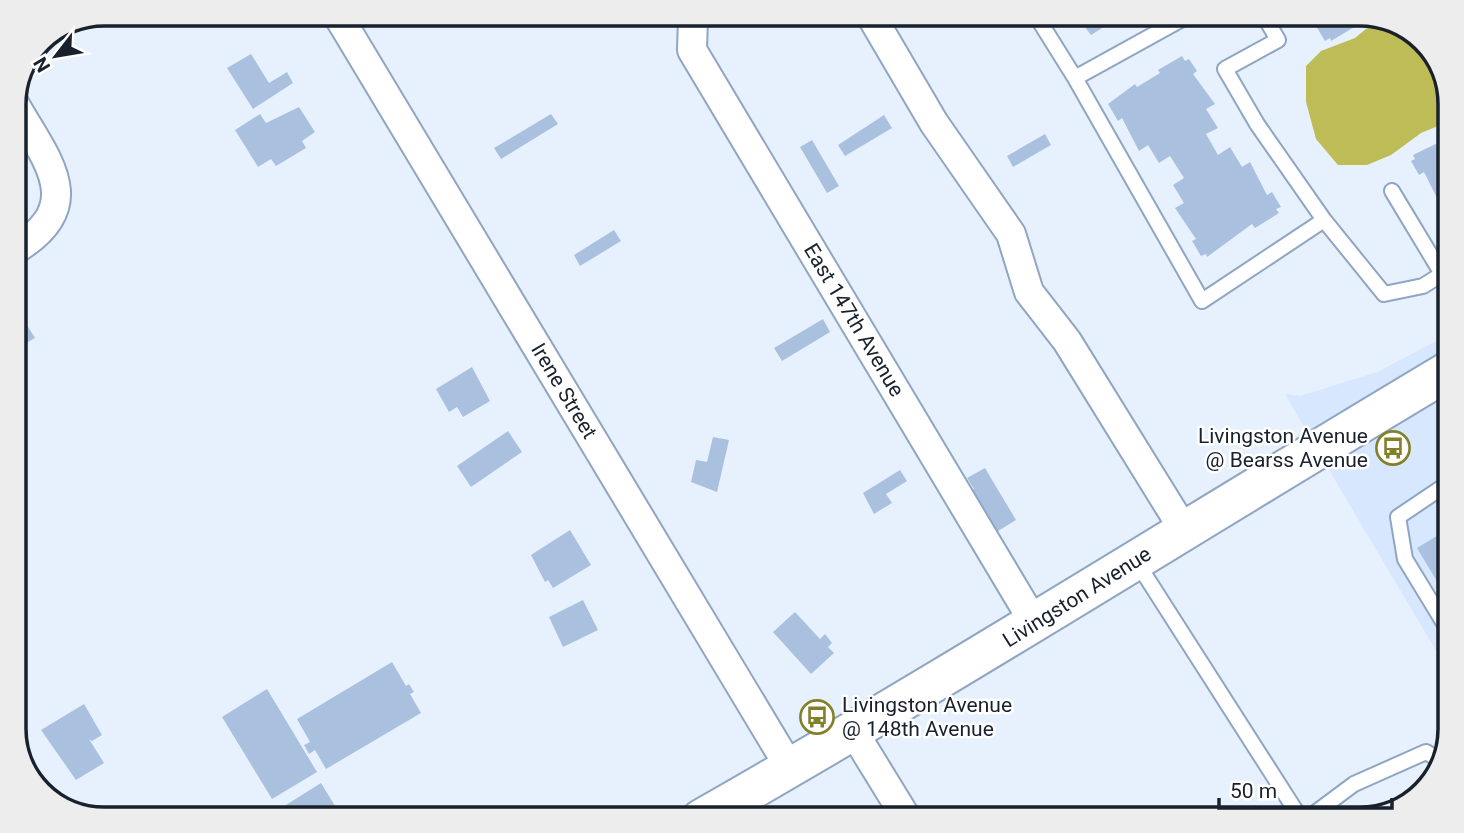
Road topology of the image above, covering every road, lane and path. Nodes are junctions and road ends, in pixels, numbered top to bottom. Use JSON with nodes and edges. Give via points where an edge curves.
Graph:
{"nodes":[{"id":1,"x":344,"y":26,"type":"edge"},
{"id":2,"x":693,"y":26,"type":"edge"},
{"id":3,"x":877,"y":26,"type":"edge"},
{"id":4,"x":1042,"y":26,"type":"edge"},
{"id":5,"x":1169,"y":26,"type":"edge"},
{"id":6,"x":1270,"y":26,"type":"edge"},
{"id":7,"x":1075,"y":78,"type":"junction"},
{"id":8,"x":26,"y":124,"type":"edge"},
{"id":9,"x":1392,"y":191,"type":"dead end"},
{"id":10,"x":1324,"y":220,"type":"junction"},
{"id":11,"x":26,"y":243,"type":"edge"},
{"id":12,"x":1438,"y":260,"type":"edge"},
{"id":13,"x":1438,"y":277,"type":"edge"},
{"id":14,"x":1438,"y":377,"type":"edge"},
{"id":15,"x":1438,"y":490,"type":"edge"},
{"id":16,"x":1184,"y":530,"type":"junction"},
{"id":17,"x":1136,"y":560,"type":"junction"},
{"id":18,"x":1438,"y":613,"type":"edge"},
{"id":19,"x":1035,"y":624,"type":"junction"},
{"id":20,"x":853,"y":731,"type":"junction"},
{"id":21,"x":1433,"y":756,"type":"edge"},
{"id":22,"x":790,"y":768,"type":"junction"},
{"id":23,"x":722,"y":807,"type":"edge"},
{"id":24,"x":900,"y":807,"type":"edge"},
{"id":25,"x":1293,"y":807,"type":"edge"},
{"id":26,"x":1323,"y":807,"type":"edge"}],
"edges":[{"from":1,"to":22,"type":"street","name":"Irene Street"},
{"from":2,"to":19,"type":"street","name":"East 147th Avenue","via":[[692,50]]},
{"from":3,"to":16,"type":"street","via":[[934,122],[1011,234],[1029,292],[1067,341]]},
{"from":4,"to":7,"type":"lane"},
{"from":5,"to":7,"type":"lane"},
{"from":6,"to":10,"type":"lane","via":[[1278,40],[1225,69]]},
{"from":7,"to":10,"type":"lane","via":[[1202,301]]},
{"from":8,"to":11,"type":"street","via":[[58,181],[54,212]]},
{"from":9,"to":12,"type":"lane"},
{"from":10,"to":13,"type":"lane","via":[[1384,294],[1423,286]]},
{"from":14,"to":16,"type":"street","name":"Livingston Avenue"},
{"from":15,"to":18,"type":"lane","via":[[1398,517],[1405,559]]},
{"from":16,"to":17,"type":"street","name":"Livingston Avenue"},
{"from":17,"to":19,"type":"street","name":"Livingston Avenue"},
{"from":17,"to":25,"type":"lane"},
{"from":19,"to":20,"type":"street","name":"Livingston Avenue"},
{"from":20,"to":22,"type":"street","name":"Livingston Avenue"},
{"from":20,"to":24,"type":"street"},
{"from":21,"to":26,"type":"lane","via":[[1426,752],[1354,784]]},
{"from":22,"to":23,"type":"street","name":"Livingston Avenue"}]}
